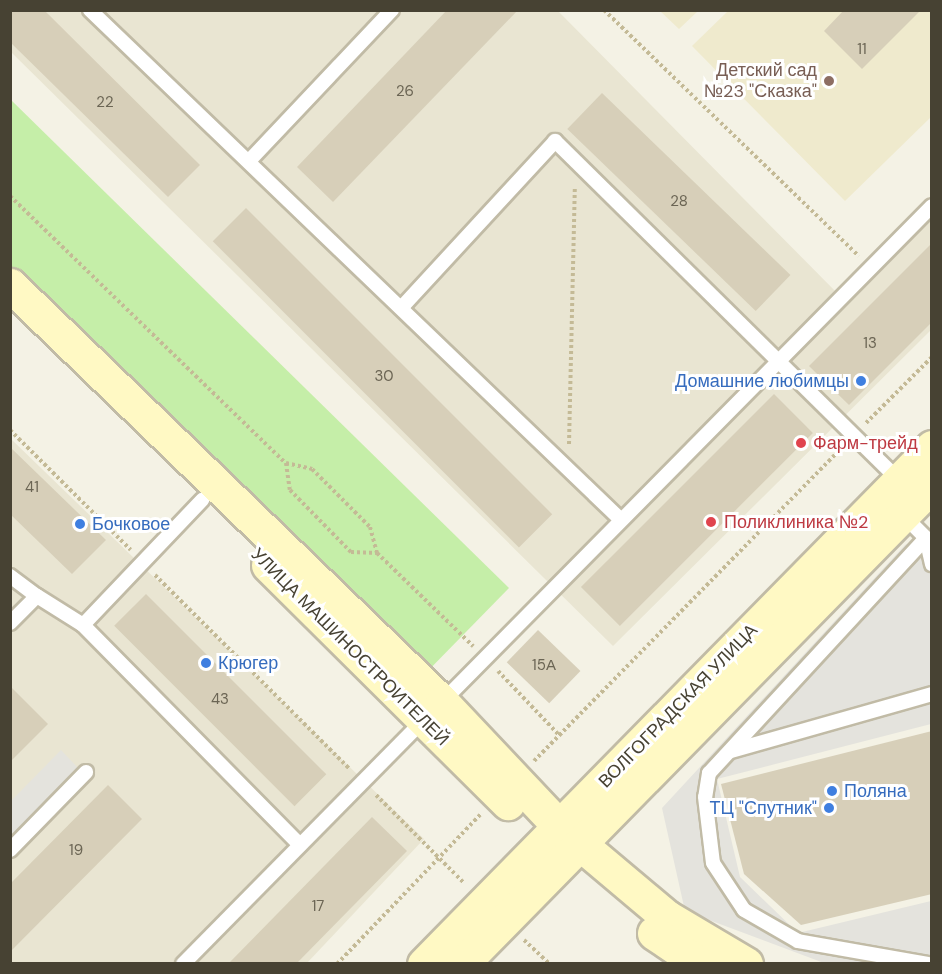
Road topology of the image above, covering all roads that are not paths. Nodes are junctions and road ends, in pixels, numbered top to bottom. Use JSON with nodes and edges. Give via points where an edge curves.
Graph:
{"nodes":[{"id":1,"x":90,"y":10,"type":"edge"},
{"id":2,"x":392,"y":10,"type":"edge"},
{"id":3,"x":249,"y":161,"type":"junction"},
{"id":4,"x":932,"y":206,"type":"edge"},
{"id":5,"x":10,"y":285,"type":"edge"},
{"id":6,"x":402,"y":307,"type":"junction"},
{"id":7,"x":10,"y":317,"type":"edge"},
{"id":8,"x":780,"y":359,"type":"junction"},
{"id":9,"x":932,"y":447,"type":"edge"},
{"id":10,"x":932,"y":484,"type":"edge"},
{"id":11,"x":895,"y":497,"type":"junction"},
{"id":12,"x":202,"y":500,"type":"junction"},
{"id":13,"x":621,"y":520,"type":"junction"},
{"id":14,"x":926,"y":538,"type":"junction"},
{"id":15,"x":932,"y":564,"type":"edge"},
{"id":16,"x":10,"y":576,"type":"edge"},
{"id":17,"x":37,"y":596,"type":"junction"},
{"id":18,"x":10,"y":623,"type":"edge"},
{"id":19,"x":83,"y":625,"type":"junction"},
{"id":20,"x":932,"y":694,"type":"edge"},
{"id":21,"x":433,"y":711,"type":"junction"},
{"id":22,"x":729,"y":751,"type":"junction"},
{"id":23,"x":86,"y":772,"type":"dead end"},
{"id":24,"x":562,"y":842,"type":"junction"},
{"id":25,"x":300,"y":845,"type":"junction"},
{"id":26,"x":10,"y":850,"type":"edge"},
{"id":27,"x":183,"y":963,"type":"edge"},
{"id":28,"x":424,"y":963,"type":"edge"},
{"id":29,"x":462,"y":963,"type":"edge"},
{"id":30,"x":700,"y":963,"type":"edge"},
{"id":31,"x":746,"y":963,"type":"edge"},
{"id":32,"x":928,"y":963,"type":"edge"}],
"edges":[{"from":1,"to":3,"type":"lane"},
{"from":2,"to":3,"type":"lane"},
{"from":3,"to":6,"type":"lane"},
{"from":4,"to":8,"type":"lane"},
{"from":5,"to":21,"type":"main road"},
{"from":6,"to":8,"type":"lane","via":[[555,141]]},
{"from":6,"to":13,"type":"lane"},
{"from":7,"to":12,"type":"main road","name":"УЛИЦА МАШИНОСТРОИТЕЛЕЙ"},
{"from":8,"to":11,"type":"lane","via":[[854,436]]},
{"from":8,"to":13,"type":"lane"},
{"from":9,"to":11,"type":"main road","name":"ВОЛГОГРАДСКАЯ УЛИЦА"},
{"from":10,"to":11,"type":"main road"},
{"from":11,"to":14,"type":"lane"},
{"from":11,"to":24,"type":"main road","name":"ВОЛГОГРАДСКАЯ УЛИЦА"},
{"from":12,"to":19,"type":"lane"},
{"from":12,"to":21,"type":"main road","name":"УЛИЦА МАШИНОСТРОИТЕЛЕЙ"},
{"from":13,"to":21,"type":"lane"},
{"from":14,"to":15,"type":"lane"},
{"from":14,"to":22,"type":"lane"},
{"from":16,"to":17,"type":"lane"},
{"from":17,"to":18,"type":"lane"},
{"from":17,"to":19,"type":"lane"},
{"from":19,"to":25,"type":"lane"},
{"from":20,"to":22,"type":"lane"},
{"from":21,"to":24,"type":"main road","name":"УЛИЦА МАШИНОСТРОИТЕЛЕЙ"},
{"from":21,"to":25,"type":"lane"},
{"from":22,"to":32,"type":"lane","via":[[709,773],[705,797],[713,863],[744,910],[798,941]]},
{"from":23,"to":26,"type":"lane"},
{"from":24,"to":28,"type":"main road","name":"ВОЛГОГРАДСКАЯ УЛИЦА","via":[[484,903]]},
{"from":24,"to":29,"type":"main road"},
{"from":24,"to":30,"type":"main road","name":"УЛИЦА МАШИНОСТРОИТЕЛЕЙ","via":[[646,928]]},
{"from":24,"to":31,"type":"main road","via":[[667,917]]},
{"from":25,"to":27,"type":"lane"}]}
